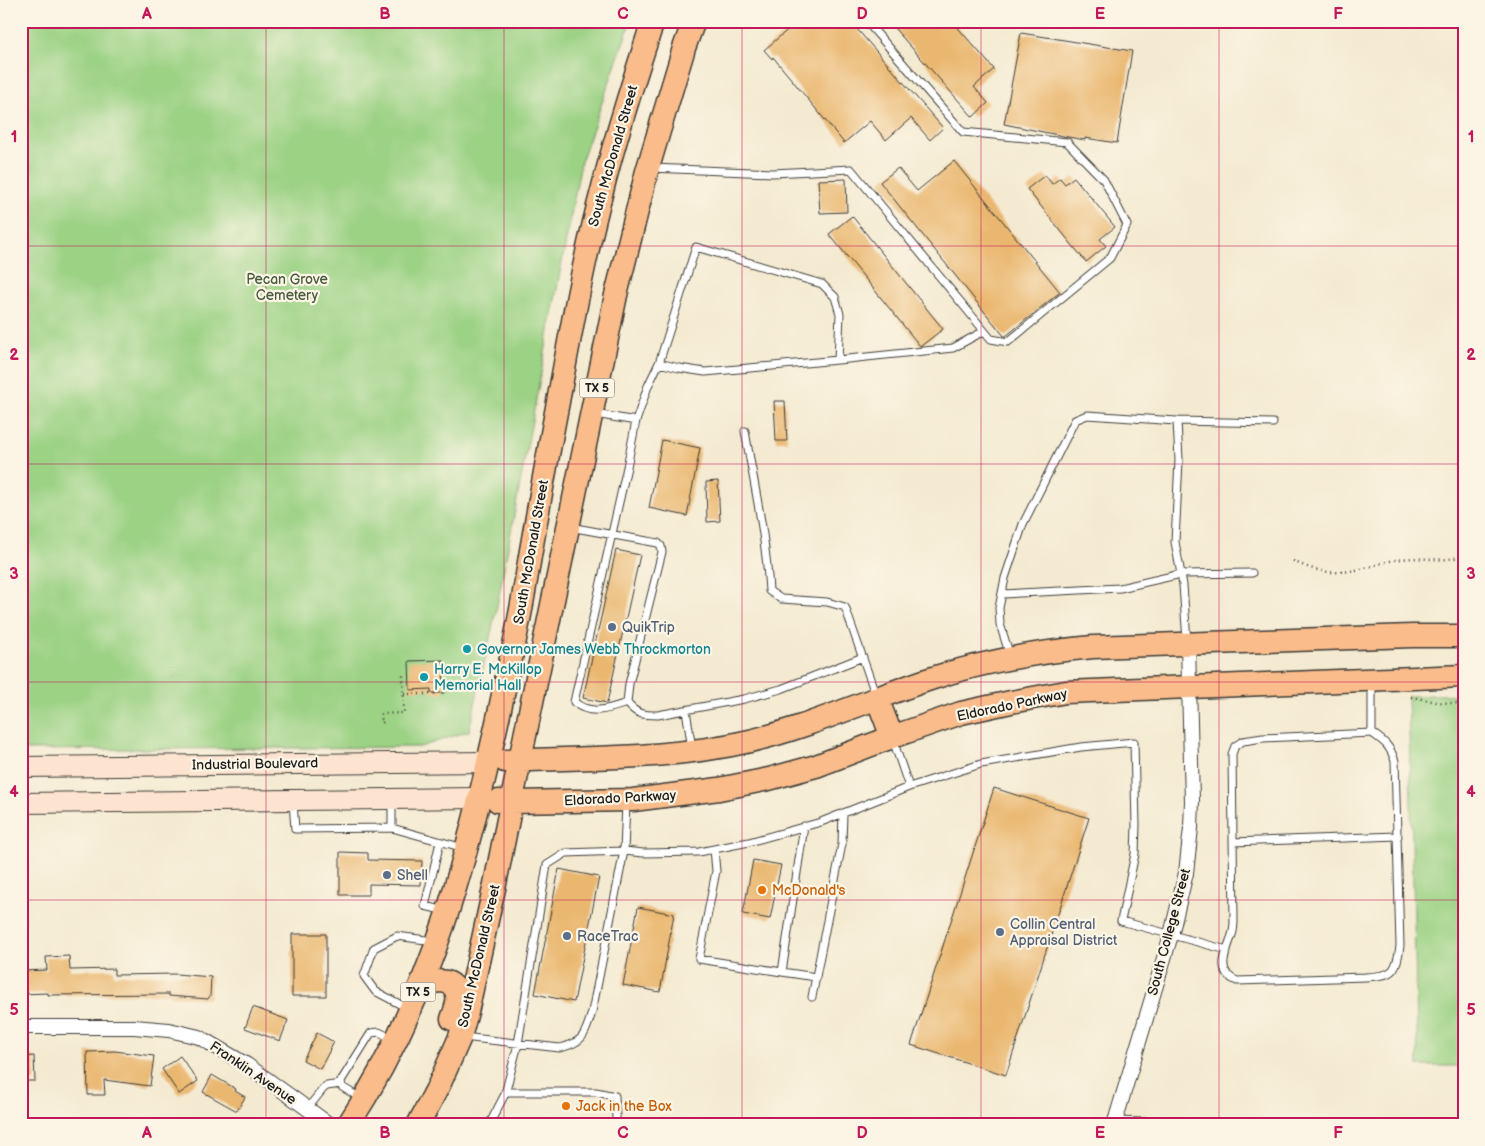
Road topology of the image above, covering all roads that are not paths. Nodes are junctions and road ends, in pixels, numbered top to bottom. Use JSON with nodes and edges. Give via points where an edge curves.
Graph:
{"nodes":[{"id":1,"x":653,"y":21,"type":"edge"},
{"id":2,"x":694,"y":21,"type":"edge"},
{"id":3,"x":866,"y":21,"type":"edge"},
{"id":4,"x":648,"y":167,"type":"junction"},
{"id":5,"x":984,"y":331,"type":"junction"},
{"id":6,"x":838,"y":360,"type":"junction"},
{"id":7,"x":659,"y":363,"type":"junction"},
{"id":8,"x":592,"y":413,"type":"junction"},
{"id":9,"x":636,"y":421,"type":"junction"},
{"id":10,"x":1177,"y":422,"type":"junction"},
{"id":11,"x":1273,"y":423,"type":"dead end"},
{"id":12,"x":745,"y":431,"type":"dead end"},
{"id":13,"x":536,"y":522,"type":"junction"},
{"id":14,"x":569,"y":527,"type":"junction"},
{"id":15,"x":612,"y":536,"type":"junction"},
{"id":16,"x":1252,"y":573,"type":"dead end"},
{"id":17,"x":1180,"y":574,"type":"junction"},
{"id":18,"x":1002,"y":594,"type":"junction"},
{"id":19,"x":517,"y":629,"type":"junction"},
{"id":20,"x":547,"y":629,"type":"junction"},
{"id":21,"x":1464,"y":636,"type":"edge"},
{"id":22,"x":1188,"y":644,"type":"junction"},
{"id":23,"x":863,"y":657,"type":"junction"},
{"id":24,"x":1010,"y":658,"type":"junction"},
{"id":25,"x":1464,"y":676,"type":"edge"},
{"id":26,"x":1372,"y":680,"type":"junction"},
{"id":27,"x":1190,"y":688,"type":"junction"},
{"id":28,"x":877,"y":698,"type":"junction"},
{"id":29,"x":627,"y":703,"type":"junction"},
{"id":30,"x":686,"y":710,"type":"junction"},
{"id":31,"x":1372,"y":734,"type":"junction"},
{"id":32,"x":892,"y":737,"type":"junction"},
{"id":33,"x":692,"y":752,"type":"junction"},
{"id":34,"x":520,"y":760,"type":"junction"},
{"id":35,"x":489,"y":762,"type":"junction"},
{"id":36,"x":21,"y":767,"type":"edge"},
{"id":37,"x":909,"y":787,"type":"junction"},
{"id":38,"x":480,"y":798,"type":"junction"},
{"id":39,"x":392,"y":799,"type":"junction"},
{"id":40,"x":293,"y":800,"type":"junction"},
{"id":41,"x":626,"y":800,"type":"junction"},
{"id":42,"x":512,"y":802,"type":"junction"},
{"id":43,"x":21,"y":803,"type":"edge"},
{"id":44,"x":843,"y":813,"type":"junction"},
{"id":45,"x":804,"y":826,"type":"junction"},
{"id":46,"x":392,"y":828,"type":"junction"},
{"id":47,"x":1398,"y":836,"type":"junction"},
{"id":48,"x":440,"y":842,"type":"junction"},
{"id":49,"x":1233,"y":842,"type":"junction"},
{"id":50,"x":466,"y":849,"type":"junction"},
{"id":51,"x":714,"y":849,"type":"junction"},
{"id":52,"x":624,"y":852,"type":"junction"},
{"id":53,"x":448,"y":912,"type":"junction"},
{"id":54,"x":1171,"y":935,"type":"junction"},
{"id":55,"x":438,"y":942,"type":"junction"},
{"id":56,"x":1227,"y":950,"type":"junction"},
{"id":57,"x":782,"y":972,"type":"junction"},
{"id":58,"x":816,"y":977,"type":"junction"},
{"id":59,"x":421,"y":986,"type":"junction"},
{"id":60,"x":812,"y":997,"type":"dead end"},
{"id":61,"x":410,"y":1012,"type":"junction"},
{"id":62,"x":21,"y":1027,"type":"edge"},
{"id":63,"x":460,"y":1037,"type":"junction"},
{"id":64,"x":396,"y":1040,"type":"junction"},
{"id":65,"x":518,"y":1044,"type":"junction"},
{"id":66,"x":341,"y":1084,"type":"junction"},
{"id":67,"x":439,"y":1085,"type":"junction"},
{"id":68,"x":506,"y":1092,"type":"junction"},
{"id":69,"x":364,"y":1100,"type":"junction"},
{"id":70,"x":307,"y":1109,"type":"junction"},
{"id":71,"x":1114,"y":1123,"type":"edge"},
{"id":72,"x":330,"y":1125,"type":"edge"},
{"id":73,"x":348,"y":1125,"type":"edge"},
{"id":74,"x":364,"y":1125,"type":"edge"},
{"id":75,"x":418,"y":1125,"type":"edge"},
{"id":76,"x":489,"y":1125,"type":"edge"},
{"id":77,"x":615,"y":1125,"type":"edge"},
{"id":78,"x":1233,"y":1125,"type":"edge"}],
"edges":[{"from":1,"to":13,"type":"main road","name":"South McDonald Street","number":"TX 5","via":[[603,186]]},
{"from":2,"to":4,"type":"main road","name":"South McDonald Street","number":"TX 5"},
{"from":3,"to":5,"type":"lane","via":[[963,132],[1067,142],[1104,180],[1127,225],[1110,258],[1008,342],[991,339]]},
{"from":4,"to":5,"type":"lane","via":[[773,173],[850,169]]},
{"from":4,"to":8,"type":"main road","name":"South McDonald Street","number":"TX 5","via":[[616,295]]},
{"from":5,"to":6,"type":"lane","via":[[953,348]]},
{"from":6,"to":7,"type":"lane","via":[[705,372]]},
{"from":6,"to":7,"type":"lane","via":[[840,314],[835,297],[822,284],[696,248]]},
{"from":7,"to":9,"type":"lane"},
{"from":8,"to":9,"type":"lane"},
{"from":8,"to":14,"type":"main road","name":"South McDonald Street","number":"TX 5"},
{"from":9,"to":15,"type":"lane"},
{"from":10,"to":11,"type":"lane"},
{"from":10,"to":17,"type":"lane","via":[[1179,460],[1175,542]]},
{"from":10,"to":18,"type":"lane","via":[[1087,415],[1075,420],[1023,524]]},
{"from":12,"to":23,"type":"lane","via":[[763,529],[769,591],[781,599],[827,602],[844,608]]},
{"from":13,"to":14,"type":"main road"},
{"from":13,"to":19,"type":"main road","name":"South McDonald Street","number":"TX 5"},
{"from":14,"to":15,"type":"lane"},
{"from":14,"to":20,"type":"main road","name":"South McDonald Street","number":"TX 5"},
{"from":15,"to":29,"type":"lane","via":[[658,543],[662,552]]},
{"from":15,"to":29,"type":"lane","via":[[574,702],[581,707],[604,711]]},
{"from":16,"to":17,"type":"lane"},
{"from":17,"to":18,"type":"lane","via":[[1120,588]]},
{"from":17,"to":22,"type":"lane"},
{"from":18,"to":24,"type":"lane","via":[[1000,624]]},
{"from":19,"to":20,"type":"main road"},
{"from":19,"to":35,"type":"main road","name":"South McDonald Street","number":"TX 5"},
{"from":20,"to":34,"type":"main road","name":"South McDonald Street","number":"TX 5"},
{"from":21,"to":22,"type":"main road"},
{"from":22,"to":24,"type":"main road","via":[[1093,647]]},
{"from":22,"to":27,"type":"street","name":"South College Street"},
{"from":23,"to":28,"type":"lane"},
{"from":23,"to":30,"type":"lane","via":[[781,689]]},
{"from":24,"to":28,"type":"main road","via":[[933,678]]},
{"from":25,"to":26,"type":"main road","name":"Eldorado Parkway"},
{"from":26,"to":27,"type":"main road","name":"Eldorado Parkway"},
{"from":26,"to":31,"type":"lane"},
{"from":27,"to":32,"type":"main road","name":"Eldorado Parkway","via":[[1092,690],[1042,696],[986,707]]},
{"from":27,"to":54,"type":"street","name":"South College Street","via":[[1191,828],[1186,873]]},
{"from":28,"to":32,"type":"main road"},
{"from":28,"to":33,"type":"main road","via":[[778,733]]},
{"from":29,"to":30,"type":"lane","via":[[644,715]]},
{"from":30,"to":33,"type":"lane"},
{"from":31,"to":47,"type":"lane","via":[[1391,750],[1395,761]]},
{"from":31,"to":49,"type":"lane","via":[[1263,738],[1243,741],[1235,746],[1232,754]]},
{"from":32,"to":37,"type":"lane"},
{"from":32,"to":41,"type":"main road","name":"Eldorado Parkway","via":[[816,766],[769,779],[686,794]]},
{"from":33,"to":34,"type":"main road","via":[[622,758]]},
{"from":34,"to":35,"type":"main road"},
{"from":34,"to":42,"type":"main road","name":"South McDonald Street","number":"TX 5"},
{"from":35,"to":36,"type":"main road","name":"Industrial Boulevard"},
{"from":35,"to":38,"type":"main road","name":"South McDonald Street","number":"TX 5"},
{"from":37,"to":44,"type":"lane"},
{"from":37,"to":54,"type":"lane","via":[[981,764],[1081,747],[1134,742],[1135,854],[1121,921]]},
{"from":38,"to":39,"type":"main road"},
{"from":38,"to":42,"type":"main road","name":"Eldorado Parkway"},
{"from":38,"to":50,"type":"main road","name":"South McDonald Street","number":"TX 5"},
{"from":39,"to":40,"type":"main road"},
{"from":39,"to":46,"type":"lane"},
{"from":40,"to":43,"type":"main road"},
{"from":40,"to":46,"type":"lane","via":[[295,829]]},
{"from":41,"to":42,"type":"main road","name":"Eldorado Parkway"},
{"from":41,"to":52,"type":"lane"},
{"from":42,"to":63,"type":"main road","name":"South McDonald Street","number":"TX 5"},
{"from":44,"to":45,"type":"lane"},
{"from":44,"to":58,"type":"lane","via":[[842,844]]},
{"from":45,"to":51,"type":"lane"},
{"from":45,"to":57,"type":"lane"},
{"from":46,"to":48,"type":"lane"},
{"from":47,"to":49,"type":"lane"},
{"from":47,"to":56,"type":"lane","via":[[1400,946],[1392,972],[1365,977],[1237,980],[1230,978],[1224,969]]},
{"from":48,"to":50,"type":"lane"},
{"from":48,"to":53,"type":"lane","via":[[425,906]]},
{"from":49,"to":56,"type":"lane","via":[[1234,919]]},
{"from":50,"to":53,"type":"main road","name":"South McDonald Street","number":"TX 5"},
{"from":51,"to":52,"type":"lane"},
{"from":51,"to":57,"type":"lane","via":[[716,870],[699,959]]},
{"from":52,"to":65,"type":"lane","via":[[592,1012],[584,1035],[572,1045],[560,1048]]},
{"from":52,"to":65,"type":"lane","via":[[566,854],[547,865]]},
{"from":53,"to":55,"type":"main road","name":"South McDonald Street","number":"TX 5"},
{"from":54,"to":56,"type":"lane"},
{"from":54,"to":71,"type":"street","name":"South College Street"},
{"from":55,"to":59,"type":"main road","name":"South McDonald Street","number":"TX 5"},
{"from":55,"to":61,"type":"lane","via":[[396,936],[374,948],[364,976],[375,992]]},
{"from":57,"to":58,"type":"lane"},
{"from":58,"to":60,"type":"lane"},
{"from":59,"to":61,"type":"main road","name":"South McDonald Street","number":"TX 5"},
{"from":59,"to":67,"type":"main road","via":[[445,981],[457,993],[457,1004],[439,1061]]},
{"from":61,"to":64,"type":"main road","name":"South McDonald Street","number":"TX 5"},
{"from":61,"to":74,"type":"main road","via":[[396,1070]]},
{"from":62,"to":70,"type":"street","name":"Franklin Avenue","via":[[134,1027],[199,1037],[247,1065]]},
{"from":63,"to":65,"type":"lane"},
{"from":63,"to":67,"type":"main road","name":"South McDonald Street","number":"TX 5"},
{"from":64,"to":66,"type":"lane","via":[[379,1032],[371,1033]]},
{"from":64,"to":69,"type":"main road","name":"South McDonald Street","number":"TX 5"},
{"from":65,"to":68,"type":"lane"},
{"from":66,"to":69,"type":"lane"},
{"from":66,"to":70,"type":"lane","via":[[327,1086]]},
{"from":67,"to":75,"type":"main road","name":"South McDonald Street","number":"TX 5"},
{"from":68,"to":76,"type":"lane"},
{"from":68,"to":77,"type":"lane","via":[[596,1092],[615,1096]]},
{"from":69,"to":73,"type":"main road","name":"South McDonald Street","number":"TX 5"},
{"from":70,"to":72,"type":"street","name":"Franklin Avenue"},
{"from":71,"to":78,"type":"lane"}]}
